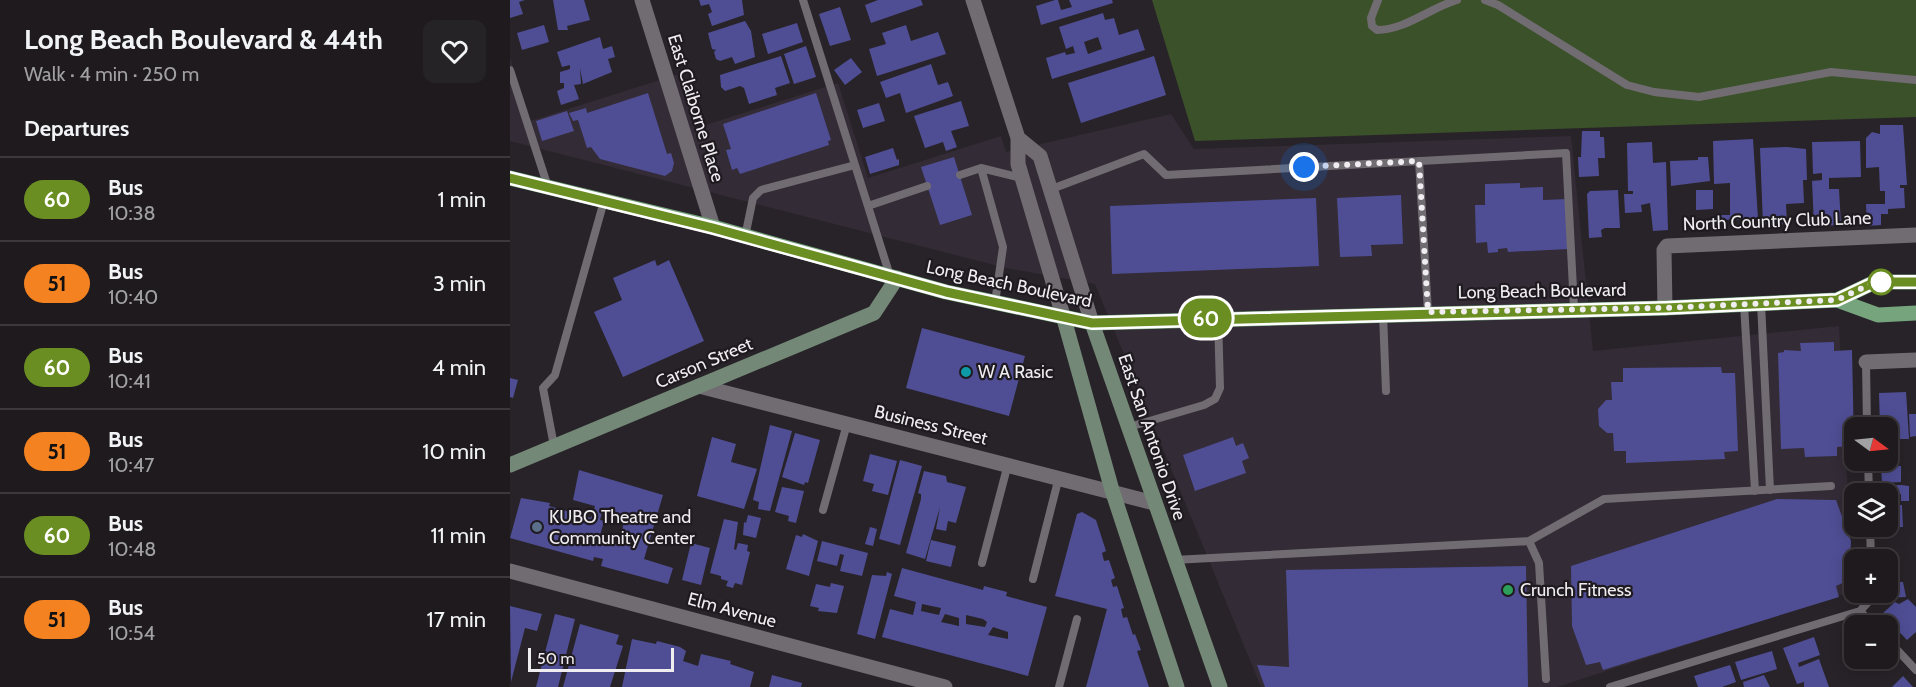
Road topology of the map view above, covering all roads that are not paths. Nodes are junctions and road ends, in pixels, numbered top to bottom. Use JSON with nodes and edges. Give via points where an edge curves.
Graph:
{"nodes":[{"id":1,"x":642,"y":0,"type":"edge"},
{"id":2,"x":803,"y":0,"type":"edge"},
{"id":3,"x":973,"y":0,"type":"edge"},
{"id":4,"x":1378,"y":0,"type":"edge"},
{"id":5,"x":1457,"y":0,"type":"edge"},
{"id":6,"x":1485,"y":0,"type":"edge"},
{"id":7,"x":510,"y":70,"type":"edge"},
{"id":8,"x":1916,"y":80,"type":"edge"},
{"id":9,"x":1018,"y":138,"type":"junction"},
{"id":10,"x":1419,"y":161,"type":"junction"},
{"id":11,"x":855,"y":165,"type":"junction"},
{"id":12,"x":981,"y":168,"type":"junction"},
{"id":13,"x":960,"y":175,"type":"dead end"},
{"id":14,"x":510,"y":178,"type":"edge"},
{"id":15,"x":1022,"y":178,"type":"junction"},
{"id":16,"x":927,"y":186,"type":"dead end"},
{"id":17,"x":548,"y":187,"type":"junction"},
{"id":18,"x":1049,"y":190,"type":"junction"},
{"id":19,"x":604,"y":201,"type":"junction"},
{"id":20,"x":867,"y":206,"type":"junction"},
{"id":21,"x":713,"y":228,"type":"junction"},
{"id":22,"x":1916,"y":235,"type":"edge"},
{"id":23,"x":745,"y":237,"type":"junction"},
{"id":24,"x":893,"y":277,"type":"junction"},
{"id":25,"x":1916,"y":282,"type":"edge"},
{"id":26,"x":1837,"y":300,"type":"junction"},
{"id":27,"x":995,"y":303,"type":"junction"},
{"id":28,"x":1761,"y":303,"type":"junction"},
{"id":29,"x":1744,"y":304,"type":"junction"},
{"id":30,"x":1574,"y":308,"type":"junction"},
{"id":31,"x":1665,"y":308,"type":"junction"},
{"id":32,"x":1428,"y":312,"type":"junction"},
{"id":33,"x":1916,"y":313,"type":"edge"},
{"id":34,"x":1383,"y":314,"type":"junction"},
{"id":35,"x":1218,"y":318,"type":"junction"},
{"id":36,"x":1064,"y":319,"type":"junction"},
{"id":37,"x":1092,"y":323,"type":"junction"},
{"id":38,"x":1916,"y":360,"type":"edge"},
{"id":39,"x":1866,"y":362,"type":"joint"},
{"id":40,"x":699,"y":386,"type":"junction"},
{"id":41,"x":1386,"y":391,"type":"dead end"},
{"id":42,"x":1867,"y":417,"type":"edge"},
{"id":43,"x":847,"y":424,"type":"junction"},
{"id":44,"x":1129,"y":427,"type":"junction"},
{"id":45,"x":554,"y":446,"type":"junction"},
{"id":46,"x":1008,"y":464,"type":"junction"},
{"id":47,"x":510,"y":465,"type":"edge"},
{"id":48,"x":1059,"y":477,"type":"junction"},
{"id":49,"x":1832,"y":486,"type":"dead end"},
{"id":50,"x":1112,"y":490,"type":"junction"},
{"id":51,"x":1770,"y":490,"type":"junction"},
{"id":52,"x":1755,"y":491,"type":"junction"},
{"id":53,"x":1154,"y":503,"type":"junction"},
{"id":54,"x":823,"y":510,"type":"dead end"},
{"id":55,"x":1529,"y":541,"type":"junction"},
{"id":56,"x":1174,"y":560,"type":"junction"},
{"id":57,"x":982,"y":563,"type":"dead end"},
{"id":58,"x":510,"y":571,"type":"edge"},
{"id":59,"x":1033,"y":579,"type":"dead end"},
{"id":60,"x":1867,"y":603,"type":"edge"},
{"id":61,"x":1860,"y":610,"type":"junction"},
{"id":62,"x":1864,"y":615,"type":"edge"},
{"id":63,"x":1077,"y":619,"type":"dead end"},
{"id":64,"x":1898,"y":651,"type":"edge"},
{"id":65,"x":1916,"y":670,"type":"edge"},
{"id":66,"x":1546,"y":679,"type":"dead end"},
{"id":67,"x":945,"y":687,"type":"edge"},
{"id":68,"x":1059,"y":687,"type":"edge"},
{"id":69,"x":1177,"y":687,"type":"edge"},
{"id":70,"x":1220,"y":687,"type":"edge"},
{"id":71,"x":1610,"y":687,"type":"edge"}],
"edges":[{"from":1,"to":21,"type":"street","name":"East Claiborne Place"},
{"from":2,"to":11,"type":"lane"},
{"from":3,"to":9,"type":"street"},
{"from":4,"to":5,"type":"lane","via":[[1371,18],[1377,30],[1398,27]]},
{"from":6,"to":8,"type":"lane","via":[[1627,85],[1653,92],[1699,97],[1831,72]]},
{"from":7,"to":17,"type":"lane"},
{"from":9,"to":15,"type":"street"},
{"from":9,"to":18,"type":"street","name":"East San Antonio Drive","via":[[1040,156]]},
{"from":10,"to":18,"type":"lane","via":[[1166,175],[1144,154]]},
{"from":10,"to":30,"type":"lane","via":[[1566,153]]},
{"from":10,"to":32,"type":"lane"},
{"from":11,"to":20,"type":"lane"},
{"from":11,"to":23,"type":"lane","via":[[761,190],[753,198]]},
{"from":12,"to":13,"type":"lane"},
{"from":12,"to":15,"type":"lane"},
{"from":12,"to":27,"type":"lane","via":[[1003,247]]},
{"from":14,"to":17,"type":"main road","name":"Long Beach Boulevard"},
{"from":15,"to":36,"type":"street"},
{"from":16,"to":20,"type":"lane"},
{"from":17,"to":19,"type":"main road","name":"Long Beach Boulevard"},
{"from":18,"to":37,"type":"street","name":"East San Antonio Drive"},
{"from":19,"to":21,"type":"main road","name":"Long Beach Boulevard"},
{"from":19,"to":45,"type":"lane","via":[[555,375],[543,388]]},
{"from":20,"to":24,"type":"lane"},
{"from":21,"to":23,"type":"main road","name":"Long Beach Boulevard"},
{"from":22,"to":31,"type":"street","name":"North Country Club Lane","via":[[1667,246]]},
{"from":23,"to":24,"type":"main road","name":"Long Beach Boulevard"},
{"from":24,"to":27,"type":"main road","name":"Long Beach Boulevard"},
{"from":24,"to":40,"type":"main road","name":"Carson Street","via":[[874,313]]},
{"from":25,"to":26,"type":"main road","name":"Long Beach Boulevard","via":[[1875,282]]},
{"from":26,"to":28,"type":"main road","name":"Long Beach Boulevard"},
{"from":26,"to":33,"type":"main road","name":"Long Beach Boulevard","via":[[1878,315]]},
{"from":27,"to":36,"type":"main road","name":"Long Beach Boulevard"},
{"from":28,"to":29,"type":"main road","name":"Long Beach Boulevard"},
{"from":28,"to":51,"type":"lane"},
{"from":29,"to":31,"type":"main road","name":"Long Beach Boulevard"},
{"from":29,"to":52,"type":"lane"},
{"from":30,"to":31,"type":"main road","name":"Long Beach Boulevard"},
{"from":30,"to":32,"type":"main road","name":"Long Beach Boulevard"},
{"from":32,"to":34,"type":"main road","name":"Long Beach Boulevard"},
{"from":34,"to":35,"type":"main road","name":"Long Beach Boulevard"},
{"from":34,"to":41,"type":"lane"},
{"from":35,"to":37,"type":"main road","name":"Long Beach Boulevard"},
{"from":35,"to":44,"type":"lane","via":[[1220,388],[1215,399]]},
{"from":36,"to":37,"type":"main road","name":"Long Beach Boulevard"},
{"from":36,"to":50,"type":"main road"},
{"from":37,"to":44,"type":"main road","name":"East San Antonio Drive"},
{"from":38,"to":39,"type":"street"},
{"from":39,"to":42,"type":"lane"},
{"from":40,"to":43,"type":"street","name":"Business Street"},
{"from":40,"to":45,"type":"main road","name":"Carson Street"},
{"from":43,"to":46,"type":"street","name":"Business Street"},
{"from":43,"to":54,"type":"lane"},
{"from":44,"to":53,"type":"main road","name":"East San Antonio Drive"},
{"from":45,"to":47,"type":"main road","name":"Carson Street"},
{"from":46,"to":48,"type":"street","name":"Business Street"},
{"from":46,"to":57,"type":"lane"},
{"from":48,"to":50,"type":"street","name":"Business Street"},
{"from":48,"to":59,"type":"lane"},
{"from":49,"to":51,"type":"lane"},
{"from":50,"to":53,"type":"street","name":"Business Street"},
{"from":50,"to":69,"type":"main road"},
{"from":51,"to":52,"type":"lane"},
{"from":52,"to":55,"type":"lane","via":[[1604,499]]},
{"from":53,"to":56,"type":"main road","name":"East San Antonio Drive"},
{"from":55,"to":56,"type":"lane"},
{"from":55,"to":66,"type":"lane","via":[[1539,563]]},
{"from":56,"to":70,"type":"main road","name":"East San Antonio Drive"},
{"from":58,"to":67,"type":"street","name":"Elm Avenue"},
{"from":60,"to":61,"type":"lane"},
{"from":61,"to":62,"type":"lane"},
{"from":61,"to":71,"type":"lane"},
{"from":63,"to":68,"type":"lane"},
{"from":64,"to":65,"type":"lane"}]}
